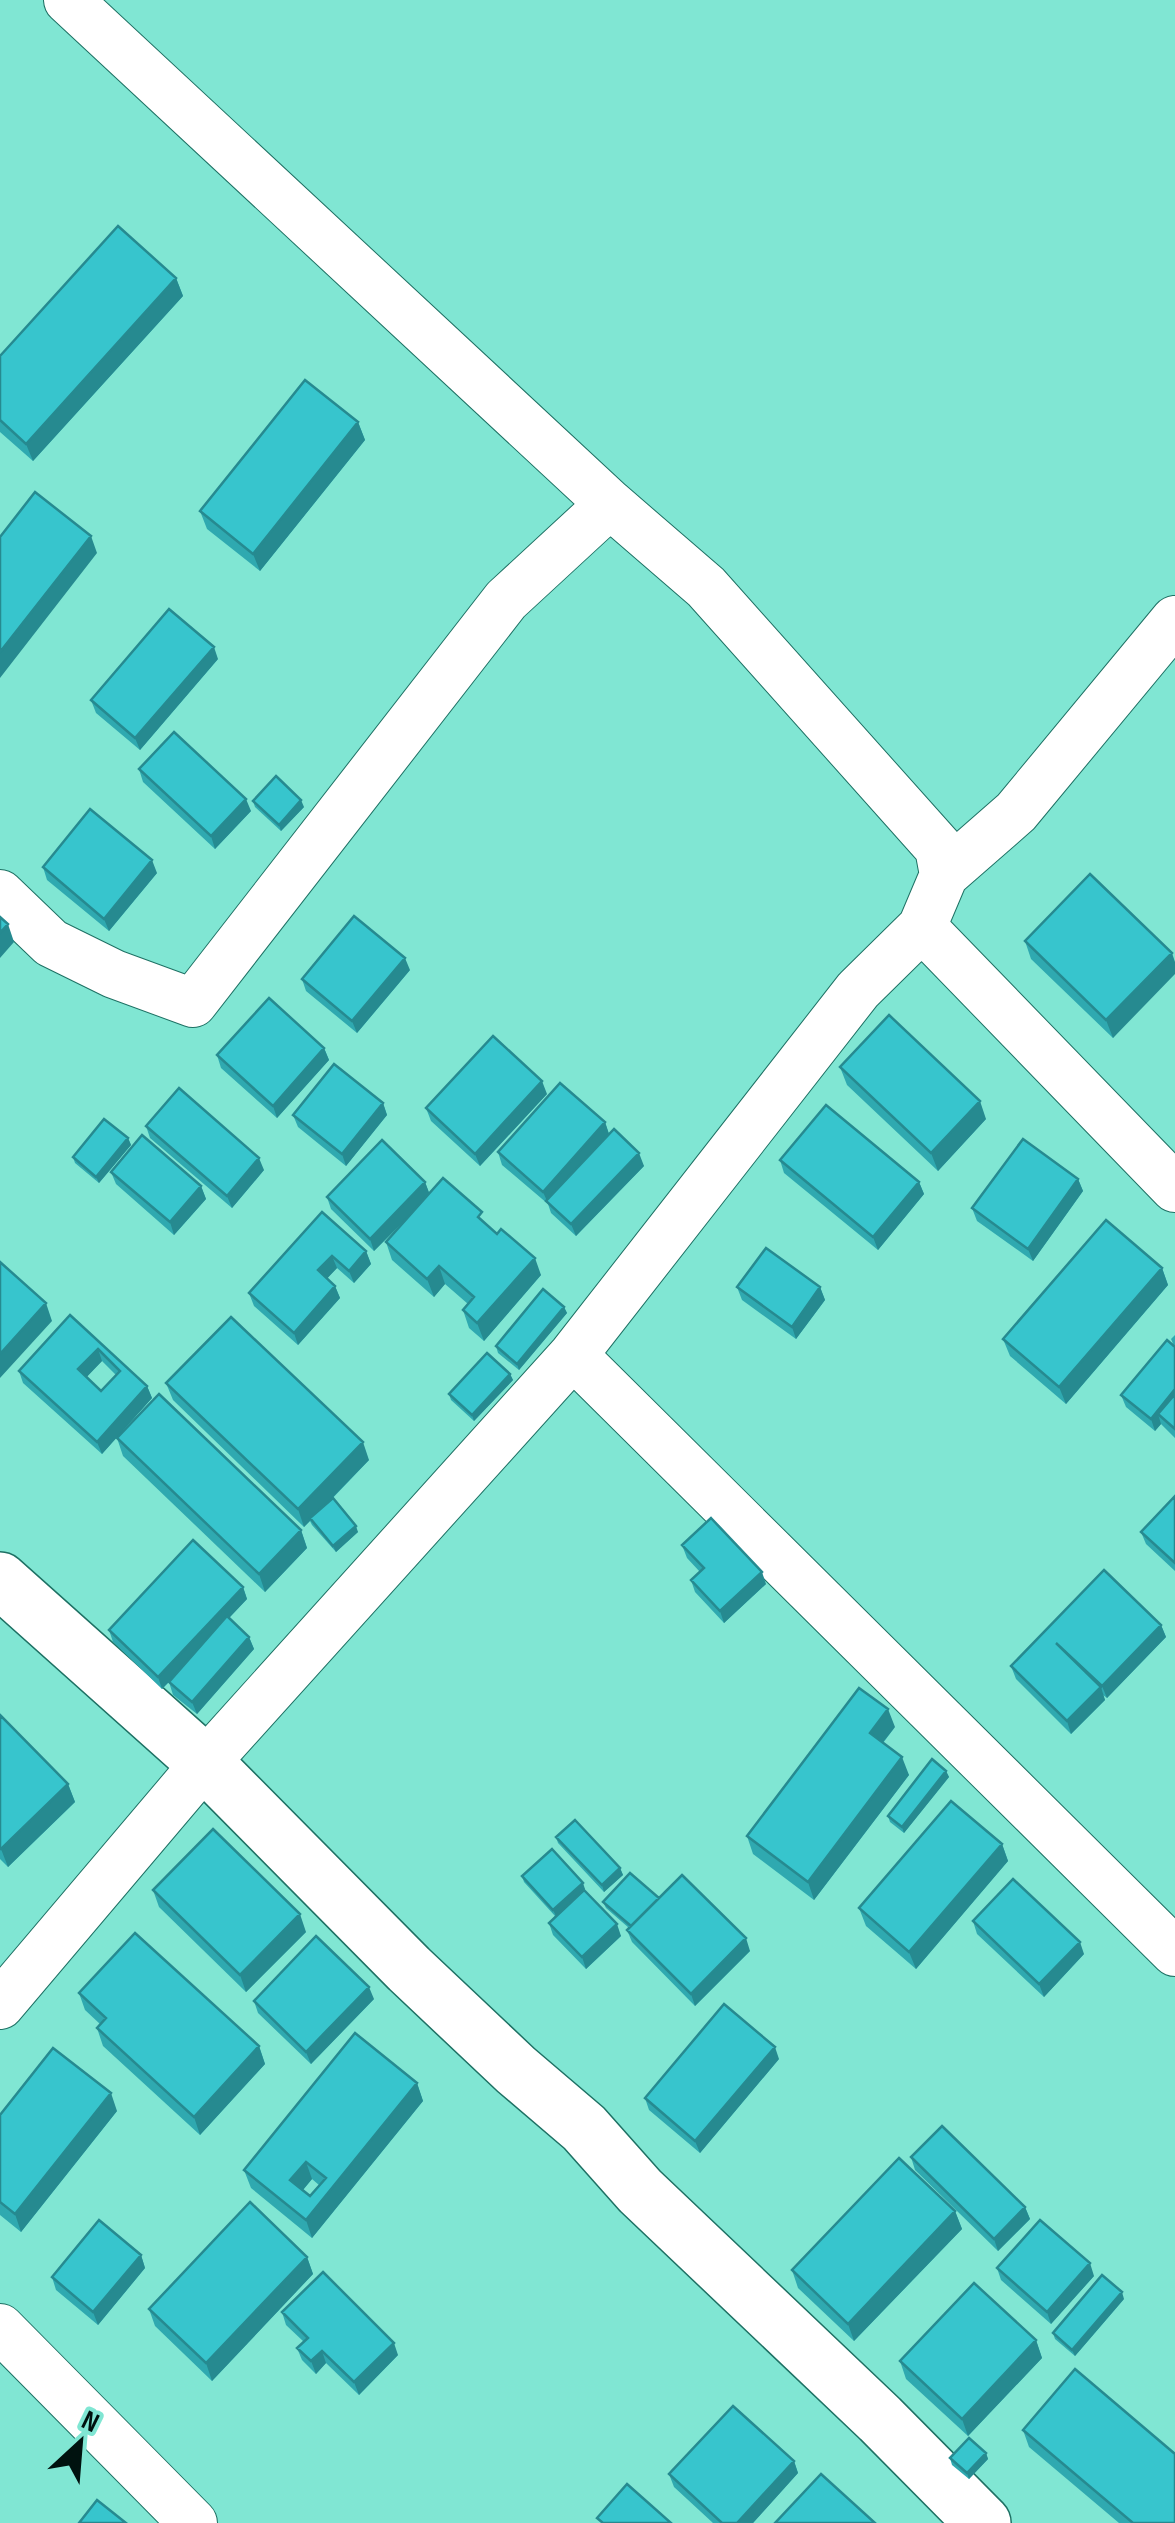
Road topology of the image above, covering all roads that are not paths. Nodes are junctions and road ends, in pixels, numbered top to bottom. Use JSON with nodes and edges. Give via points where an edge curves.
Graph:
{"nodes":[{"id":1,"x":68,"y":0,"type":"edge"},
{"id":2,"x":610,"y":504,"type":"junction"},
{"id":3,"x":1175,"y":620,"type":"edge"},
{"id":4,"x":944,"y":875,"type":"junction"},
{"id":5,"x":0,"y":894,"type":"edge"},
{"id":6,"x":922,"y":927,"type":"junction"},
{"id":7,"x":1175,"y":1188,"type":"edge"},
{"id":8,"x":573,"y":1355,"type":"junction"},
{"id":9,"x":0,"y":1580,"type":"edge"},
{"id":10,"x":205,"y":1763,"type":"junction"},
{"id":11,"x":1175,"y":1952,"type":"edge"},
{"id":12,"x":0,"y":2005,"type":"edge"},
{"id":13,"x":0,"y":2328,"type":"edge"},
{"id":14,"x":193,"y":2523,"type":"edge"},
{"id":15,"x":984,"y":2523,"type":"edge"}],
"edges":[{"from":1,"to":2,"type":"street"},
{"from":2,"to":4,"type":"street","via":[[706,587],[939,848]]},
{"from":2,"to":5,"type":"street","via":[[506,600],[194,1002],[51,943]]},
{"from":3,"to":4,"type":"street","via":[[1016,812]]},
{"from":4,"to":6,"type":"street"},
{"from":6,"to":7,"type":"street"},
{"from":6,"to":8,"type":"street","via":[[858,990]]},
{"from":8,"to":10,"type":"street"},
{"from":8,"to":11,"type":"street"},
{"from":9,"to":10,"type":"street"},
{"from":10,"to":12,"type":"street"},
{"from":10,"to":15,"type":"street"},
{"from":13,"to":14,"type":"street"}]}
